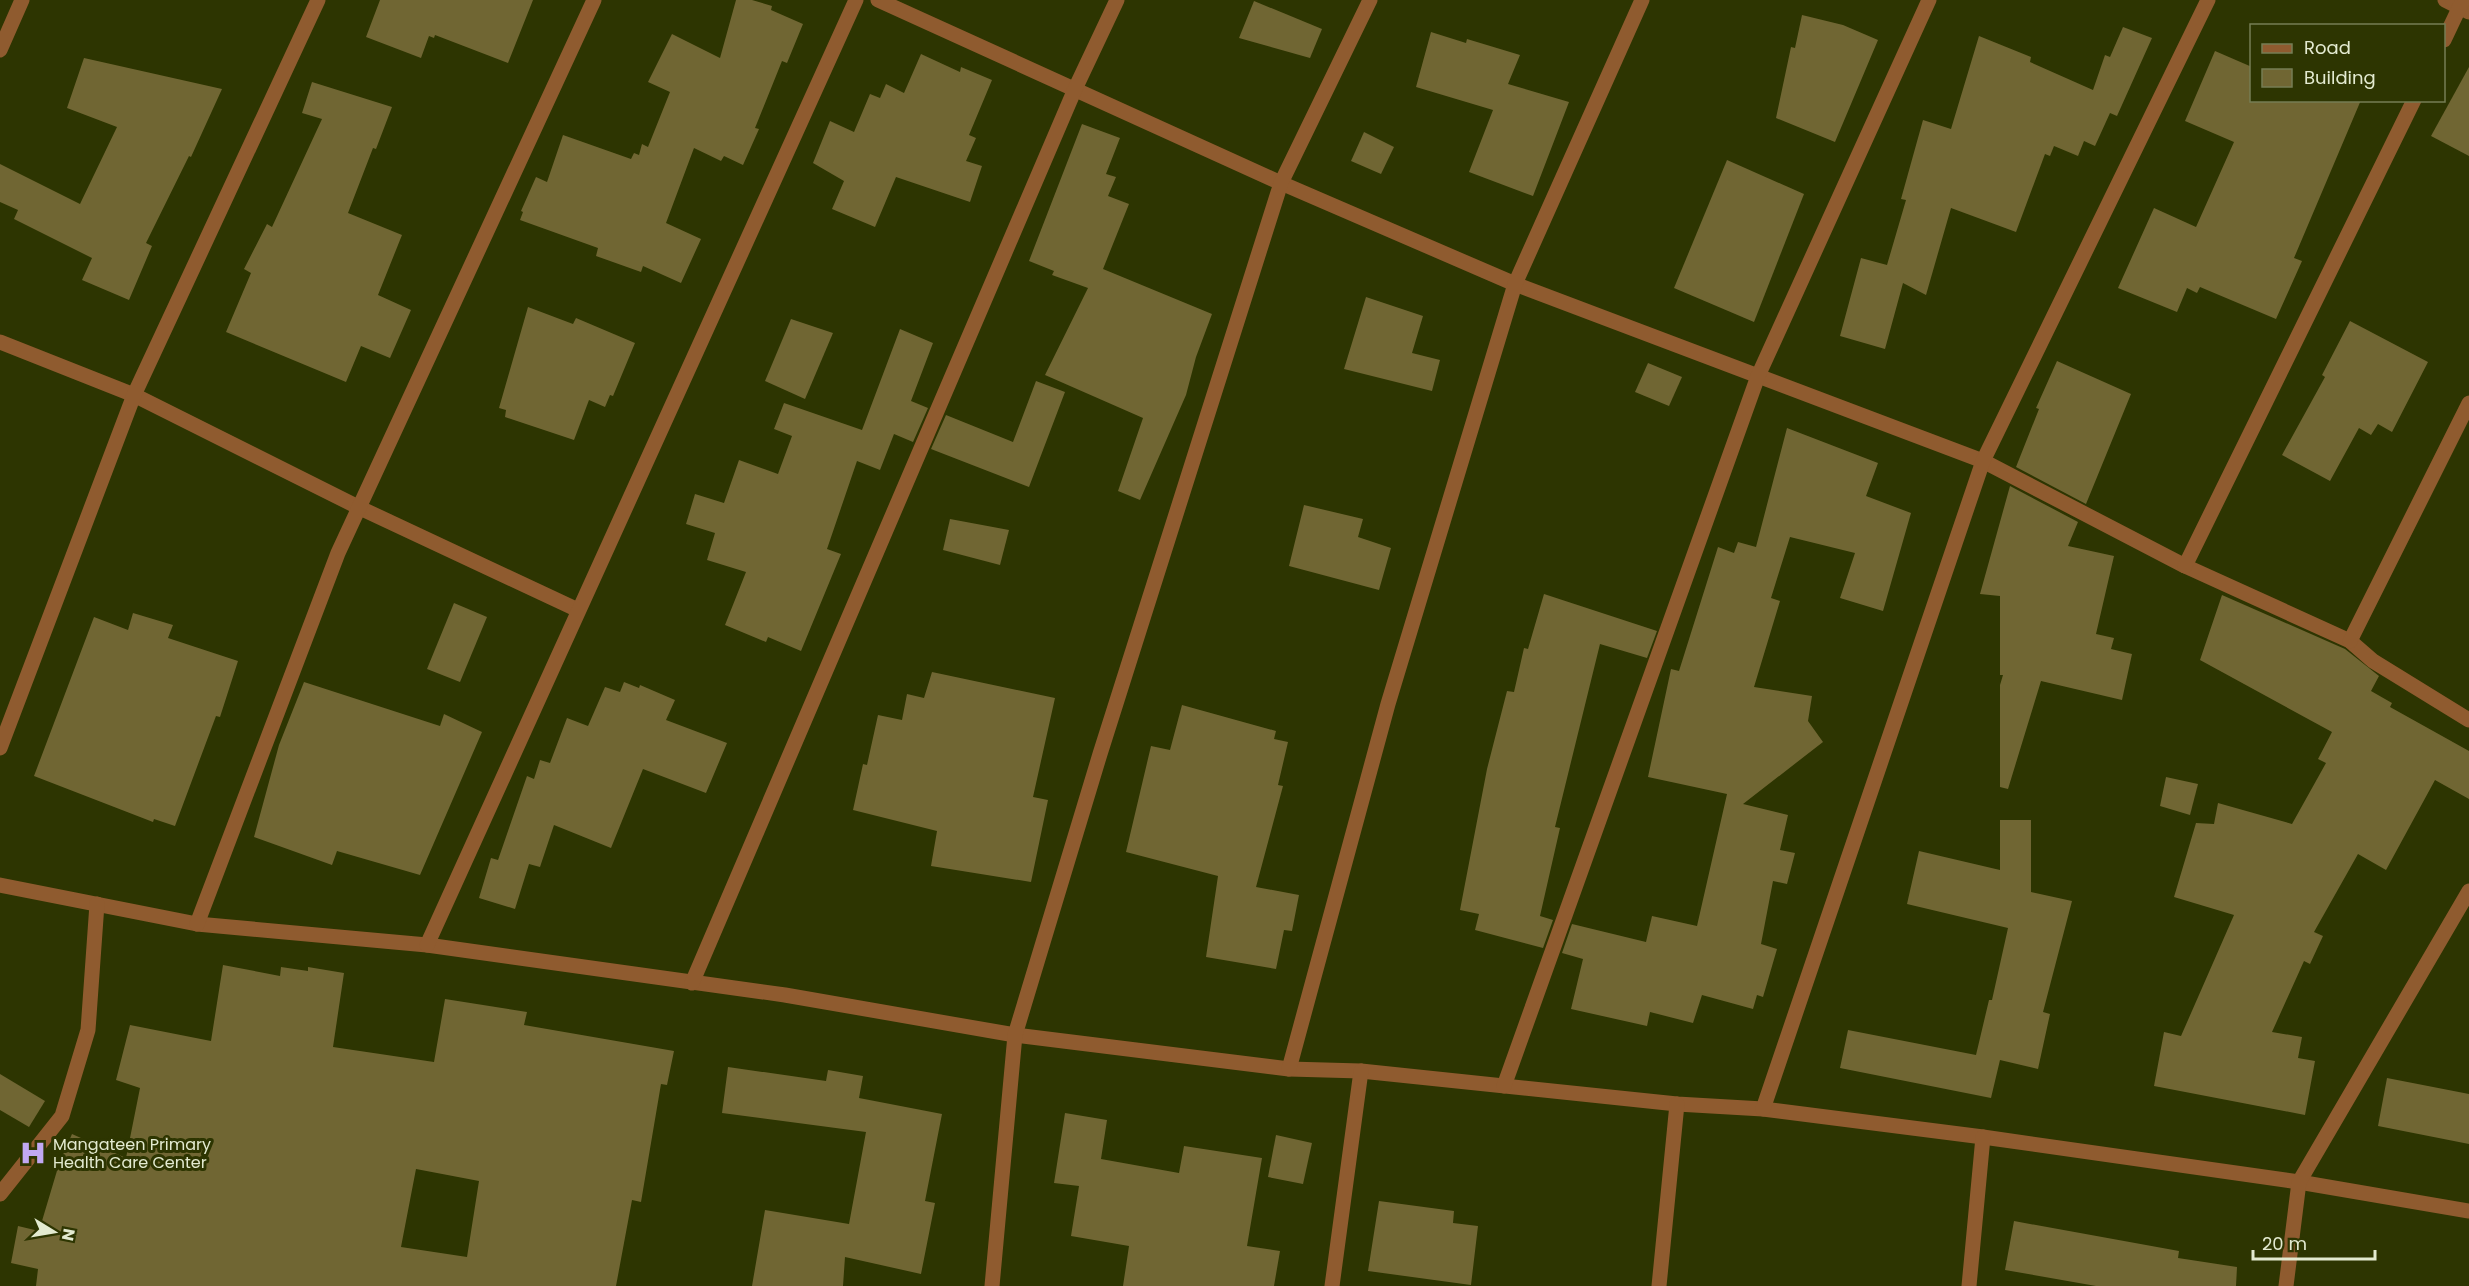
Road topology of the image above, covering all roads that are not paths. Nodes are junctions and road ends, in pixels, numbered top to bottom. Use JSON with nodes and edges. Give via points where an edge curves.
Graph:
{"nodes":[{"id":1,"x":22,"y":0,"type":"edge"},
{"id":2,"x":318,"y":0,"type":"edge"},
{"id":3,"x":594,"y":0,"type":"edge"},
{"id":4,"x":856,"y":0,"type":"edge"},
{"id":5,"x":878,"y":0,"type":"edge"},
{"id":6,"x":1117,"y":0,"type":"edge"},
{"id":7,"x":1370,"y":0,"type":"edge"},
{"id":8,"x":1642,"y":0,"type":"edge"},
{"id":9,"x":1929,"y":0,"type":"edge"},
{"id":10,"x":2208,"y":0,"type":"edge"},
{"id":11,"x":2445,"y":0,"type":"edge"},
{"id":12,"x":2464,"y":7,"type":"edge"},
{"id":13,"x":2445,"y":38,"type":"edge"},
{"id":14,"x":0,"y":50,"type":"edge"},
{"id":15,"x":1075,"y":89,"type":"junction"},
{"id":16,"x":2413,"y":102,"type":"edge"},
{"id":17,"x":1281,"y":183,"type":"junction"},
{"id":18,"x":1515,"y":284,"type":"junction"},
{"id":19,"x":0,"y":342,"type":"edge"},
{"id":20,"x":1758,"y":376,"type":"junction"},
{"id":21,"x":134,"y":396,"type":"junction"},
{"id":22,"x":2469,"y":403,"type":"edge"},
{"id":23,"x":1983,"y":460,"type":"junction"},
{"id":24,"x":360,"y":508,"type":"junction"},
{"id":25,"x":2186,"y":566,"type":"junction"},
{"id":26,"x":578,"y":610,"type":"junction"},
{"id":27,"x":2350,"y":641,"type":"junction"},
{"id":28,"x":2469,"y":720,"type":"edge"},
{"id":29,"x":0,"y":748,"type":"edge"},
{"id":30,"x":0,"y":885,"type":"edge"},
{"id":31,"x":2469,"y":891,"type":"edge"},
{"id":32,"x":98,"y":904,"type":"junction"},
{"id":33,"x":197,"y":924,"type":"junction"},
{"id":34,"x":427,"y":945,"type":"junction"},
{"id":35,"x":692,"y":983,"type":"junction"},
{"id":36,"x":1015,"y":1035,"type":"junction"},
{"id":37,"x":1289,"y":1069,"type":"junction"},
{"id":38,"x":1361,"y":1071,"type":"junction"},
{"id":39,"x":1504,"y":1086,"type":"junction"},
{"id":40,"x":1677,"y":1104,"type":"junction"},
{"id":41,"x":1763,"y":1109,"type":"junction"},
{"id":42,"x":1983,"y":1137,"type":"junction"},
{"id":43,"x":2299,"y":1182,"type":"junction"},
{"id":44,"x":0,"y":1194,"type":"edge"},
{"id":45,"x":2469,"y":1211,"type":"edge"},
{"id":46,"x":992,"y":1286,"type":"edge"},
{"id":47,"x":1332,"y":1286,"type":"edge"},
{"id":48,"x":1659,"y":1286,"type":"edge"},
{"id":49,"x":1969,"y":1286,"type":"edge"},
{"id":50,"x":2286,"y":1286,"type":"edge"}],
"edges":[{"from":1,"to":14,"type":"street"},
{"from":2,"to":21,"type":"street"},
{"from":3,"to":24,"type":"street"},
{"from":4,"to":26,"type":"street"},
{"from":5,"to":15,"type":"street"},
{"from":6,"to":15,"type":"street"},
{"from":7,"to":17,"type":"street"},
{"from":8,"to":18,"type":"street"},
{"from":9,"to":20,"type":"street"},
{"from":10,"to":23,"type":"street"},
{"from":11,"to":12,"type":"street"},
{"from":12,"to":13,"type":"street"},
{"from":15,"to":17,"type":"street"},
{"from":15,"to":35,"type":"street"},
{"from":16,"to":25,"type":"street"},
{"from":17,"to":18,"type":"street"},
{"from":17,"to":36,"type":"street"},
{"from":18,"to":20,"type":"street"},
{"from":18,"to":37,"type":"street","via":[[1388,704]]},
{"from":19,"to":21,"type":"street"},
{"from":20,"to":23,"type":"street"},
{"from":20,"to":39,"type":"street"},
{"from":21,"to":24,"type":"street"},
{"from":21,"to":29,"type":"street"},
{"from":22,"to":27,"type":"street"},
{"from":23,"to":25,"type":"street"},
{"from":23,"to":41,"type":"street"},
{"from":24,"to":26,"type":"street"},
{"from":24,"to":33,"type":"street","via":[[338,553]]},
{"from":25,"to":27,"type":"street"},
{"from":26,"to":34,"type":"street"},
{"from":27,"to":28,"type":"street","via":[[2373,661]]},
{"from":30,"to":32,"type":"street"},
{"from":31,"to":43,"type":"street"},
{"from":32,"to":33,"type":"street"},
{"from":32,"to":44,"type":"street","via":[[88,1030],[62,1116]]},
{"from":33,"to":34,"type":"street"},
{"from":34,"to":35,"type":"street"},
{"from":35,"to":36,"type":"street"},
{"from":36,"to":37,"type":"street"},
{"from":36,"to":46,"type":"street"},
{"from":37,"to":38,"type":"street"},
{"from":38,"to":39,"type":"street"},
{"from":38,"to":47,"type":"street"},
{"from":39,"to":40,"type":"street"},
{"from":40,"to":41,"type":"street"},
{"from":40,"to":48,"type":"street"},
{"from":41,"to":42,"type":"street"},
{"from":42,"to":43,"type":"street"},
{"from":42,"to":49,"type":"street"},
{"from":43,"to":45,"type":"street"},
{"from":43,"to":50,"type":"street"}]}
